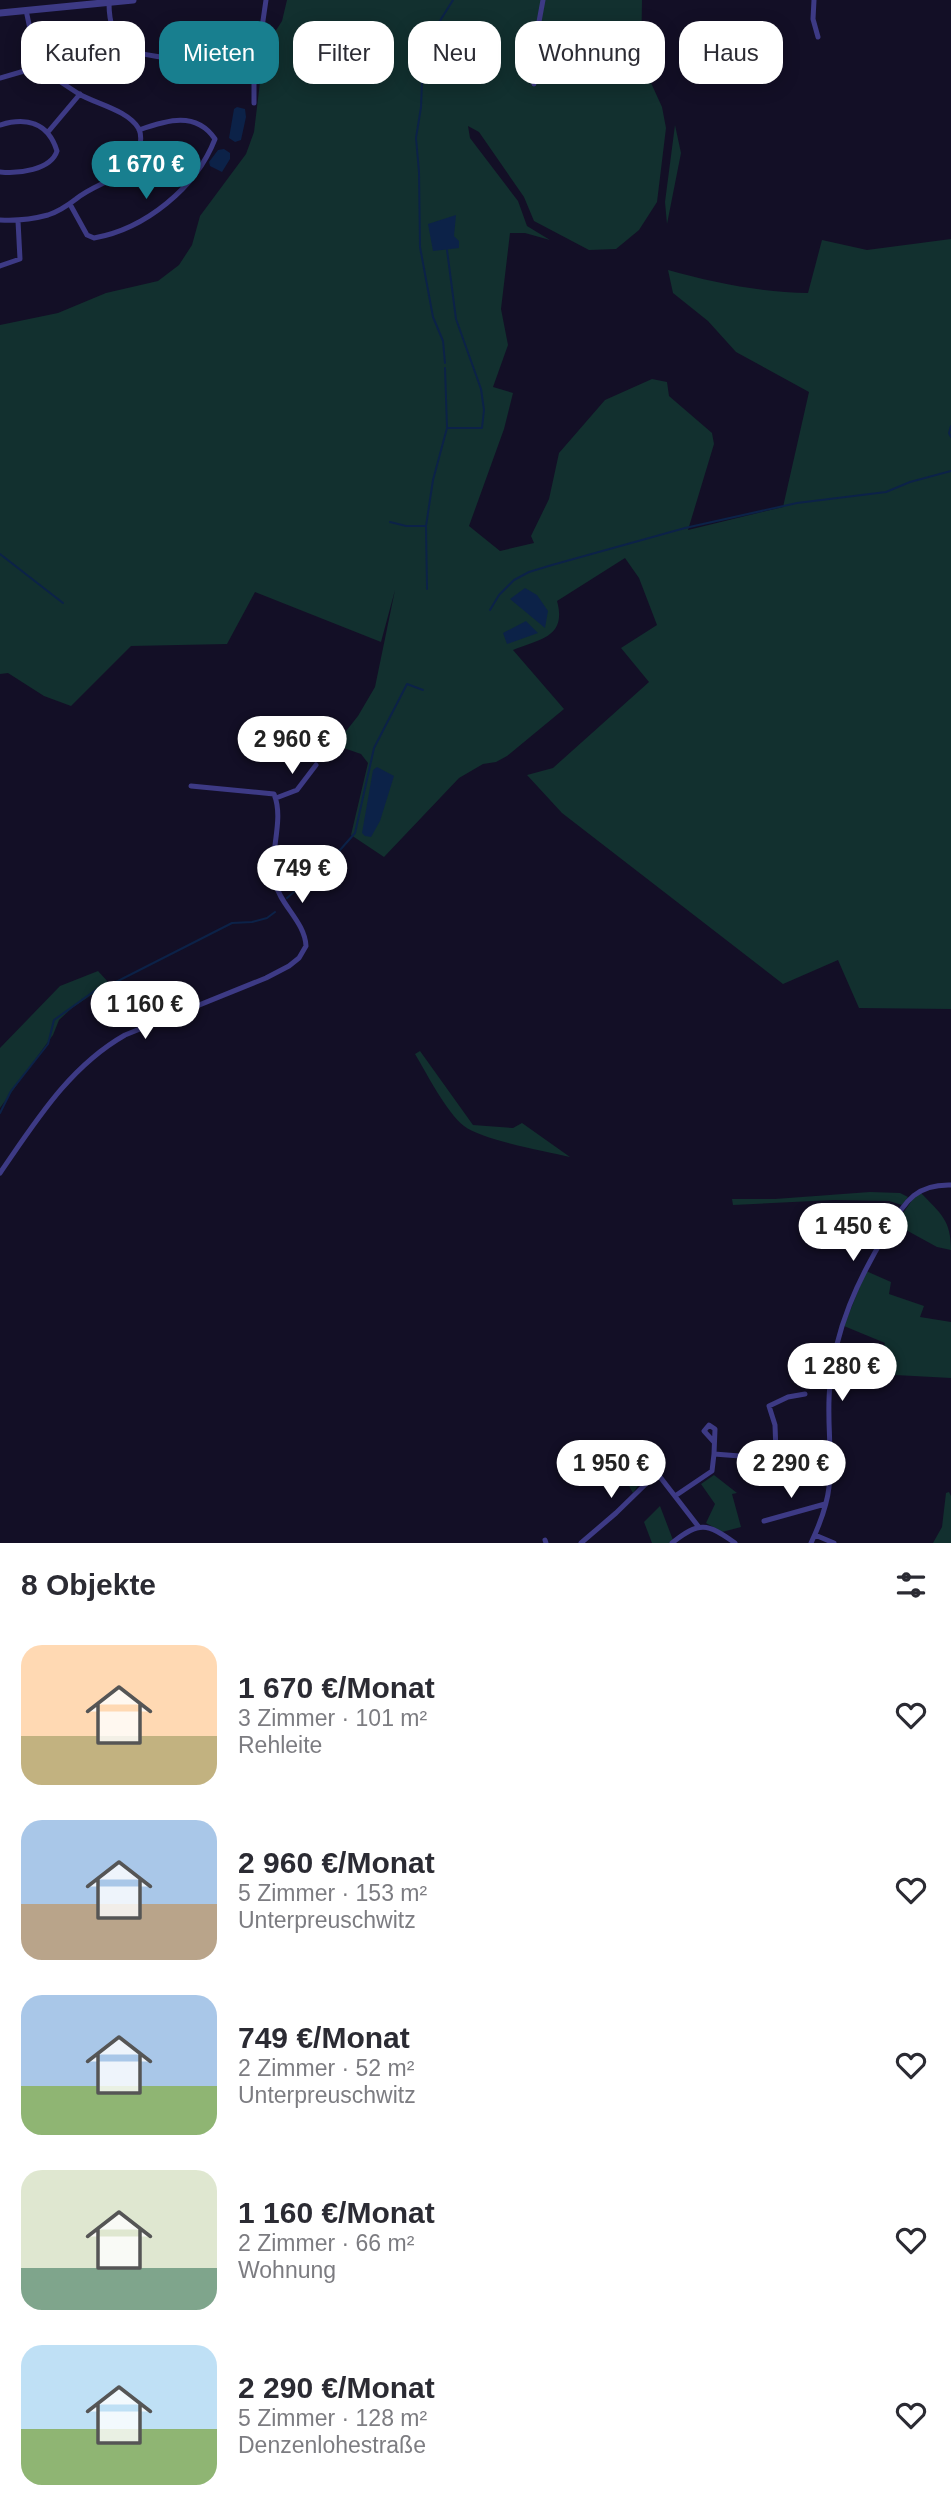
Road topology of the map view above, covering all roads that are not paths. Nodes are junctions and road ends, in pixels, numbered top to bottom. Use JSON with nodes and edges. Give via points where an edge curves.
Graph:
{"nodes":[{"id":1,"x":133,"y":0,"type":"edge"},
{"id":2,"x":266,"y":0,"type":"edge"},
{"id":3,"x":543,"y":0,"type":"edge"},
{"id":4,"x":814,"y":0,"type":"edge"},
{"id":5,"x":109,"y":2,"type":"junction"},
{"id":6,"x":26,"y":10,"type":"junction"},
{"id":7,"x":0,"y":13,"type":"edge"},
{"id":8,"x":28,"y":21,"type":"edge"},
{"id":9,"x":263,"y":21,"type":"edge"},
{"id":10,"x":539,"y":21,"type":"edge"},
{"id":11,"x":818,"y":37,"type":"dead end"},
{"id":12,"x":159,"y":57,"type":"edge"},
{"id":13,"x":21,"y":72,"type":"edge"},
{"id":14,"x":0,"y":78,"type":"edge"},
{"id":15,"x":64,"y":84,"type":"edge"},
{"id":16,"x":254,"y":84,"type":"edge"},
{"id":17,"x":80,"y":94,"type":"junction"},
{"id":18,"x":254,"y":103,"type":"dead end"},
{"id":19,"x":0,"y":125,"type":"edge"},
{"id":20,"x":139,"y":130,"type":"junction"},
{"id":21,"x":48,"y":132,"type":"junction"},
{"id":22,"x":0,"y":172,"type":"edge"},
{"id":23,"x":71,"y":206,"type":"junction"},
{"id":24,"x":0,"y":220,"type":"edge"},
{"id":25,"x":18,"y":220,"type":"junction"},
{"id":26,"x":0,"y":266,"type":"edge"},
{"id":27,"x":316,"y":765,"type":"dead end"},
{"id":28,"x":191,"y":786,"type":"dead end"},
{"id":29,"x":276,"y":797,"type":"junction"},
{"id":30,"x":0,"y":1172,"type":"edge"},
{"id":31,"x":951,"y":1185,"type":"edge"},
{"id":32,"x":805,"y":1394,"type":"dead end"},
{"id":33,"x":714,"y":1442,"type":"dead end"},
{"id":34,"x":640,"y":1446,"type":"dead end"},
{"id":35,"x":802,"y":1447,"type":"dead end"},
{"id":36,"x":776,"y":1453,"type":"junction"},
{"id":37,"x":714,"y":1454,"type":"junction"},
{"id":38,"x":657,"y":1473,"type":"junction"},
{"id":39,"x":675,"y":1496,"type":"junction"},
{"id":40,"x":825,"y":1504,"type":"junction"},
{"id":41,"x":764,"y":1521,"type":"dead end"},
{"id":42,"x":698,"y":1526,"type":"junction"},
{"id":43,"x":815,"y":1535,"type":"junction"},
{"id":44,"x":581,"y":1543,"type":"edge"},
{"id":45,"x":673,"y":1543,"type":"edge"},
{"id":46,"x":735,"y":1543,"type":"edge"},
{"id":47,"x":811,"y":1543,"type":"edge"},
{"id":48,"x":834,"y":1543,"type":"edge"}],
"edges":[{"from":1,"to":5,"type":"street"},
{"from":2,"to":9,"type":"street"},
{"from":3,"to":10,"type":"street"},
{"from":4,"to":11,"type":"street"},
{"from":5,"to":6,"type":"street"},
{"from":5,"to":12,"type":"street","via":[[113,28],[124,45]]},
{"from":6,"to":7,"type":"street"},
{"from":6,"to":8,"type":"street"},
{"from":13,"to":14,"type":"street"},
{"from":15,"to":17,"type":"street"},
{"from":16,"to":18,"type":"street"},
{"from":17,"to":20,"type":"street","via":[[118,112]]},
{"from":17,"to":21,"type":"street"},
{"from":19,"to":21,"type":"street","via":[[32,121]]},
{"from":20,"to":23,"type":"street","via":[[138,153],[128,168]]},
{"from":20,"to":23,"type":"street","via":[[188,120],[200,123],[215,139],[174,198],[131,225],[93,238]]},
{"from":21,"to":22,"type":"street","via":[[57,151],[51,161],[31,170]]},
{"from":23,"to":25,"type":"street"},
{"from":24,"to":25,"type":"street"},
{"from":25,"to":26,"type":"street","via":[[20,259]]},
{"from":27,"to":29,"type":"street","via":[[297,790]]},
{"from":28,"to":29,"type":"street","via":[[270,792]]},
{"from":29,"to":30,"type":"street","via":[[275,883],[301,928],[306,946],[299,958],[266,978],[109,1044],[55,1095]]},
{"from":31,"to":40,"type":"street","via":[[919,1190],[901,1211],[855,1288],[834,1353]]},
{"from":32,"to":36,"type":"street","via":[[769,1406]]},
{"from":33,"to":37,"type":"street"},
{"from":34,"to":38,"type":"street"},
{"from":35,"to":36,"type":"street"},
{"from":36,"to":37,"type":"street","via":[[753,1457]]},
{"from":37,"to":39,"type":"street","via":[[711,1472]]},
{"from":38,"to":39,"type":"street"},
{"from":38,"to":44,"type":"street"},
{"from":39,"to":42,"type":"street"},
{"from":40,"to":41,"type":"street"},
{"from":40,"to":43,"type":"street"},
{"from":42,"to":45,"type":"street"},
{"from":42,"to":46,"type":"street"},
{"from":43,"to":47,"type":"street"},
{"from":43,"to":48,"type":"street"}]}
